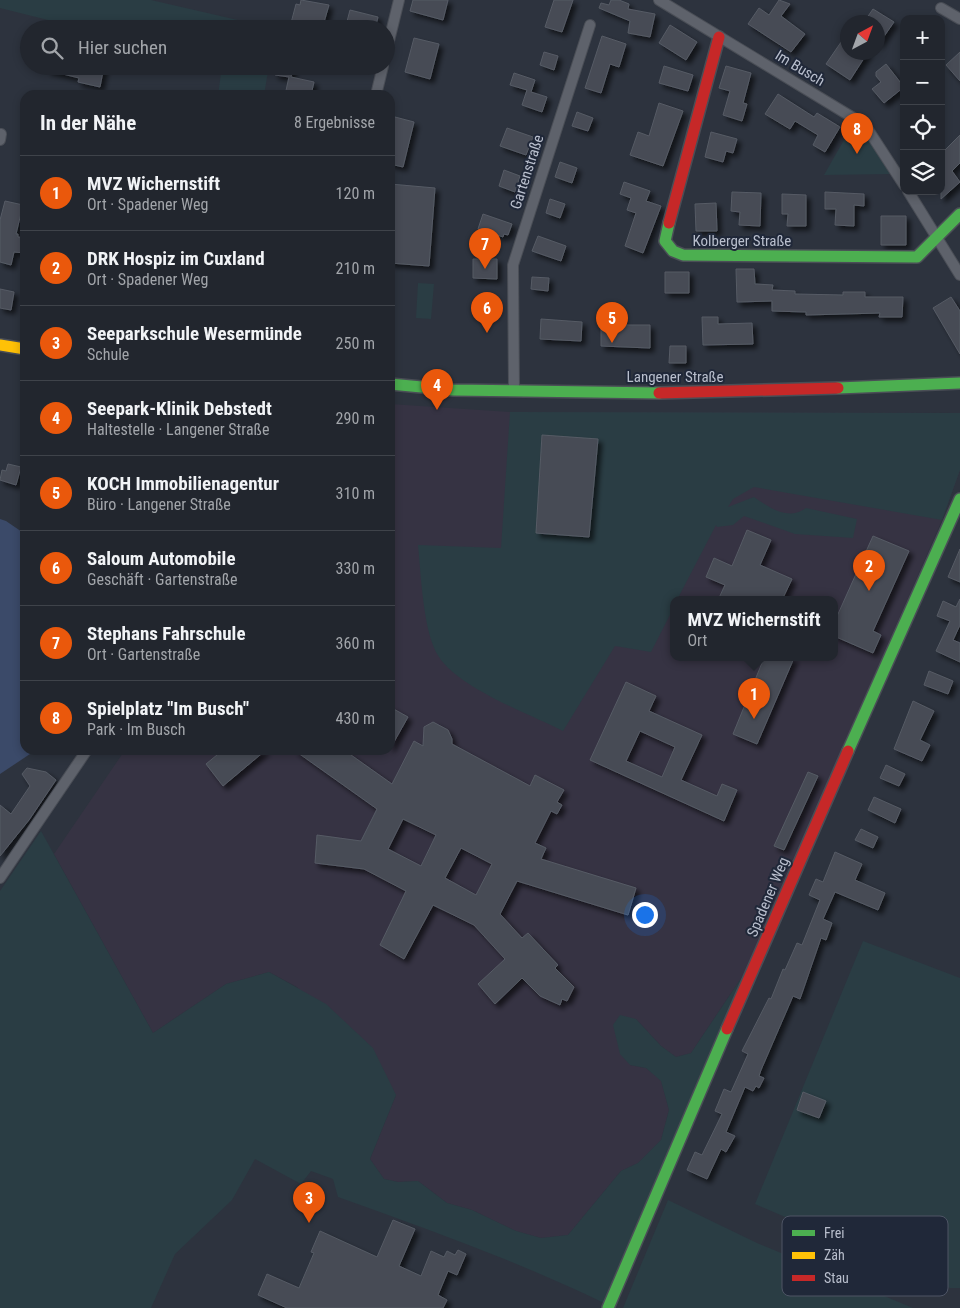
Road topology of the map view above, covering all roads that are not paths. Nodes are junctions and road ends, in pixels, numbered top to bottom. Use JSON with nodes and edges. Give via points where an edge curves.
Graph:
{"nodes":[{"id":1,"x":399,"y":0,"type":"edge"},
{"id":2,"x":659,"y":0,"type":"edge"},
{"id":3,"x":941,"y":8,"type":"dead end"},
{"id":4,"x":960,"y":19,"type":"edge"},
{"id":5,"x":394,"y":20,"type":"edge"},
{"id":6,"x":590,"y":25,"type":"dead end"},
{"id":7,"x":719,"y":36,"type":"junction"},
{"id":8,"x":381,"y":75,"type":"edge"},
{"id":9,"x":377,"y":90,"type":"edge"},
{"id":10,"x":900,"y":179,"type":"edge"},
{"id":11,"x":911,"y":195,"type":"edge"},
{"id":12,"x":960,"y":214,"type":"edge"},
{"id":13,"x":937,"y":237,"type":"junction"},
{"id":14,"x":960,"y":275,"type":"edge"},
{"id":15,"x":0,"y":346,"type":"edge"},
{"id":16,"x":20,"y":348,"type":"edge"},
{"id":17,"x":960,"y":383,"type":"edge"},
{"id":18,"x":395,"y":384,"type":"edge"},
{"id":19,"x":514,"y":391,"type":"junction"},
{"id":20,"x":960,"y":499,"type":"edge"},
{"id":21,"x":84,"y":755,"type":"edge"},
{"id":22,"x":0,"y":878,"type":"edge"},
{"id":23,"x":608,"y":1308,"type":"edge"}],
"edges":[{"from":1,"to":5,"type":"street"},
{"from":2,"to":7,"type":"street","name":"Im Busch"},
{"from":3,"to":4,"type":"street"},
{"from":6,"to":19,"type":"street","name":"Gartenstraße","via":[[513,265]]},
{"from":7,"to":10,"type":"street","name":"Im Busch","via":[[864,125]]},
{"from":7,"to":13,"type":"street","name":"Kolberger Straße","via":[[665,241],[673,251],[683,256],[917,257]]},
{"from":8,"to":9,"type":"street"},
{"from":11,"to":13,"type":"street"},
{"from":12,"to":13,"type":"street"},
{"from":13,"to":14,"type":"street"},
{"from":15,"to":16,"type":"street"},
{"from":17,"to":19,"type":"street","name":"Langener Straße","via":[[740,392]]},
{"from":18,"to":19,"type":"street","name":"Langener Straße"},
{"from":20,"to":23,"type":"street","name":"Spadener Weg","via":[[806,846]]},
{"from":21,"to":22,"type":"street"}]}
